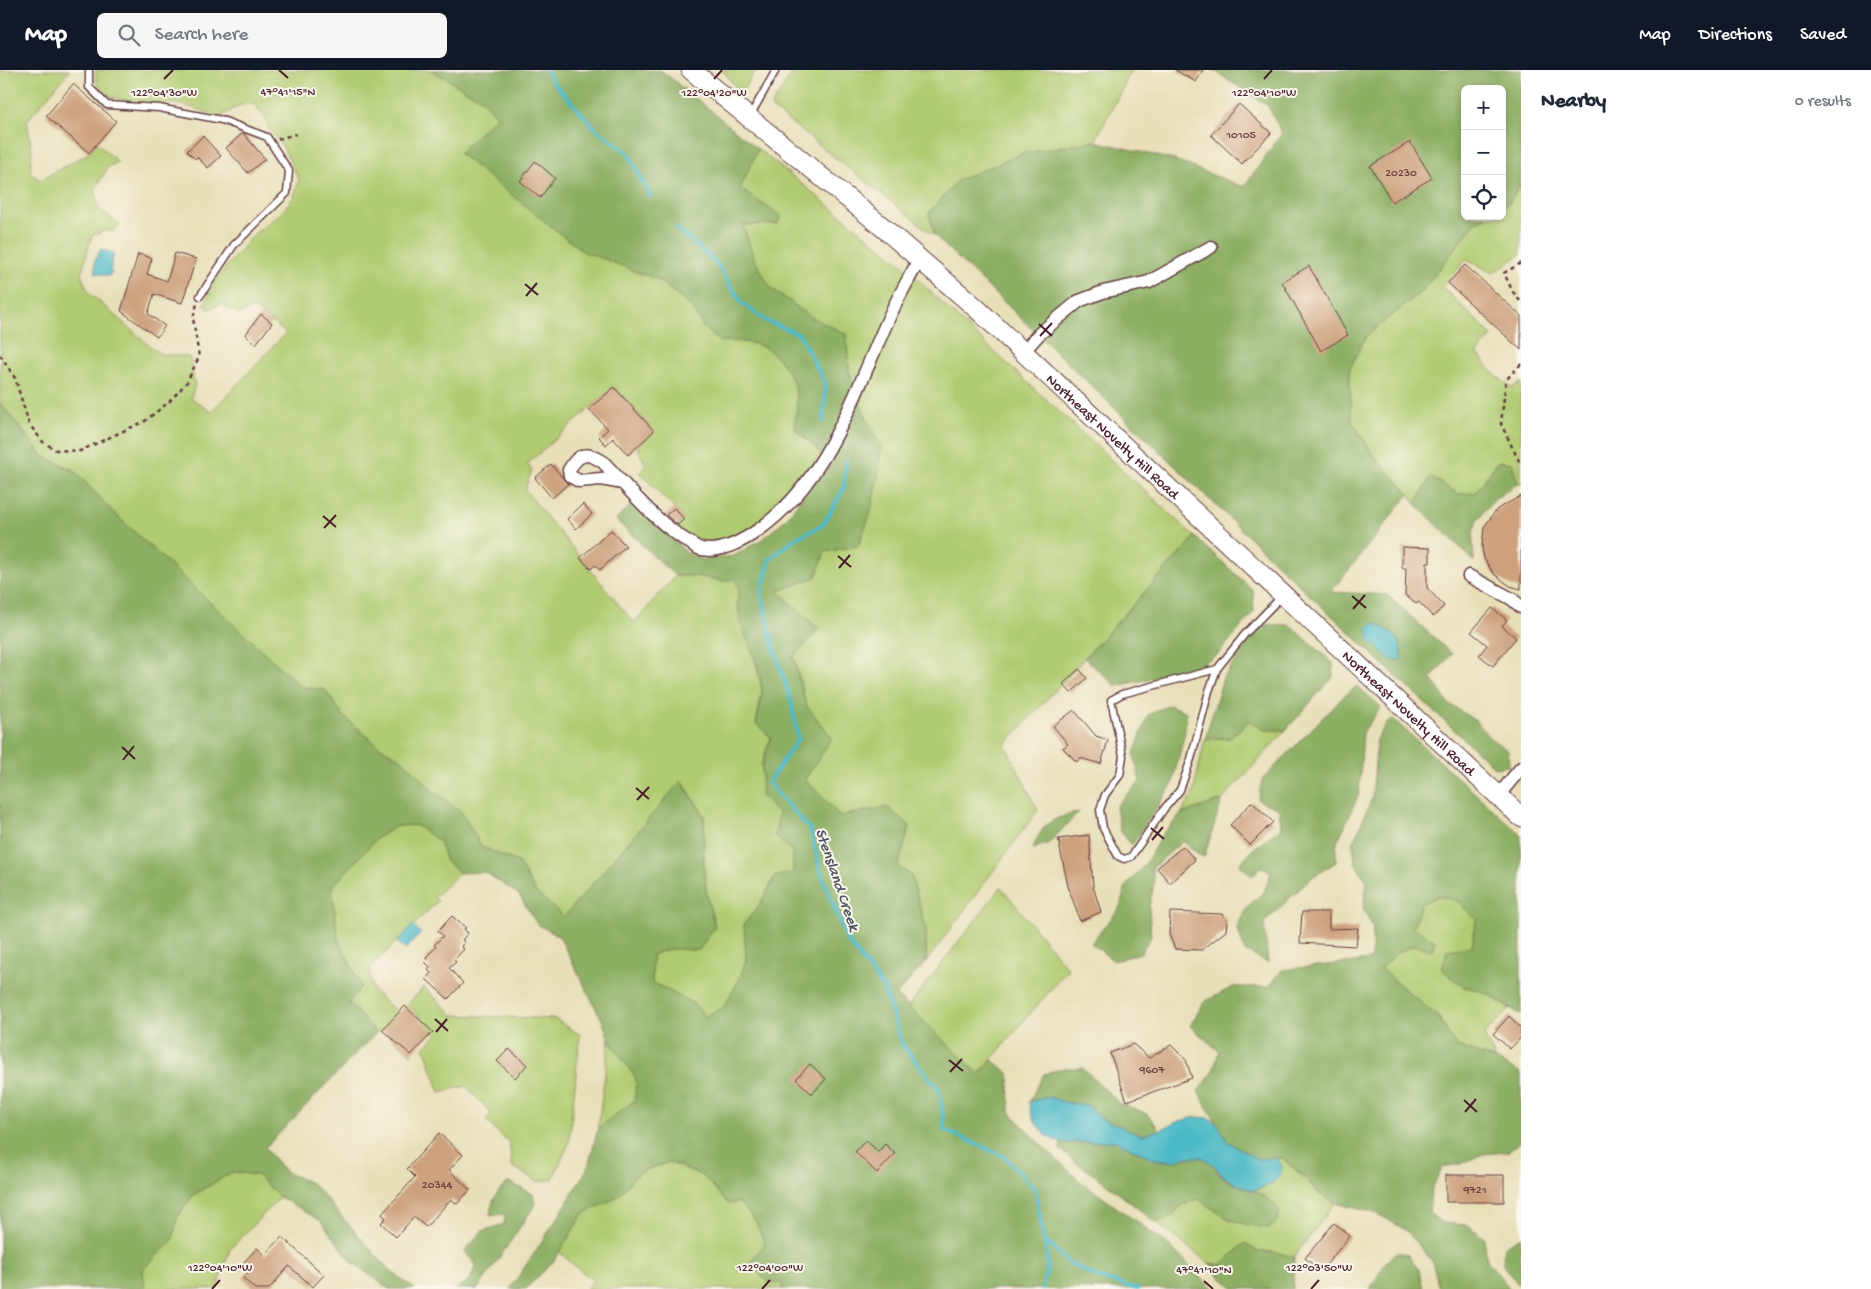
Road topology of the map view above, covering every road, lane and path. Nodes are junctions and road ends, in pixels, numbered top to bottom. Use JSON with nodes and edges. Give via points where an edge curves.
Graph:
{"nodes":[{"id":1,"x":89,"y":70,"type":"edge"},
{"id":2,"x":690,"y":70,"type":"edge"},
{"id":3,"x":776,"y":70,"type":"edge"},
{"id":4,"x":749,"y":118,"type":"junction"},
{"id":5,"x":296,"y":134,"type":"dead end"},
{"id":6,"x":270,"y":141,"type":"junction"},
{"id":7,"x":1211,"y":247,"type":"dead end"},
{"id":8,"x":920,"y":258,"type":"junction"},
{"id":9,"x":1521,"y":262,"type":"edge"},
{"id":10,"x":200,"y":296,"type":"joint"},
{"id":11,"x":1521,"y":302,"type":"edge"},
{"id":12,"x":1024,"y":351,"type":"junction"},
{"id":13,"x":0,"y":355,"type":"edge"},
{"id":14,"x":1521,"y":364,"type":"edge"},
{"id":15,"x":1521,"y":465,"type":"edge"},
{"id":16,"x":623,"y":483,"type":"dead end"},
{"id":17,"x":1470,"y":576,"type":"dead end"},
{"id":18,"x":1282,"y":595,"type":"junction"},
{"id":19,"x":1521,"y":608,"type":"edge"},
{"id":20,"x":1217,"y":669,"type":"junction"},
{"id":21,"x":1521,"y":768,"type":"edge"},
{"id":22,"x":1498,"y":796,"type":"junction"},
{"id":23,"x":1521,"y":817,"type":"edge"}],
"edges":[{"from":1,"to":6,"type":"lane","via":[[89,87],[107,105],[159,108],[222,120]]},
{"from":2,"to":4,"type":"main road","name":"Northeast Novelty Hill Road"},
{"from":3,"to":4,"type":"lane"},
{"from":4,"to":8,"type":"main road","name":"Northeast Novelty Hill Road"},
{"from":5,"to":6,"type":"path"},
{"from":6,"to":10,"type":"lane","via":[[289,172],[287,193],[234,245]]},
{"from":7,"to":12,"type":"street","via":[[1149,282],[1079,301]]},
{"from":8,"to":12,"type":"main road","name":"Northeast Novelty Hill Road"},
{"from":8,"to":16,"type":"street","via":[[888,319],[832,443],[790,504],[768,524],[740,542],[717,549],[701,549],[674,534]]},
{"from":9,"to":11,"type":"path","via":[[1504,273]]},
{"from":10,"to":13,"type":"path","via":[[193,318],[199,357],[187,382],[145,421],[80,450],[56,450],[43,442],[29,424],[15,378]]},
{"from":12,"to":18,"type":"main road","name":"Northeast Novelty Hill Road"},
{"from":14,"to":15,"type":"path","via":[[1506,380],[1501,424]]},
{"from":17,"to":19,"type":"street","via":[[1512,599]]},
{"from":18,"to":20,"type":"lane"},
{"from":18,"to":22,"type":"main road","name":"Northeast Novelty Hill Road"},
{"from":20,"to":20,"type":"lane","via":[[1122,694],[1111,700],[1123,756],[1120,775],[1105,795],[1100,810],[1103,828],[1118,856],[1124,859],[1131,857],[1180,790]]},
{"from":21,"to":22,"type":"street"},
{"from":22,"to":23,"type":"main road","name":"Northeast Novelty Hill Road"}]}
